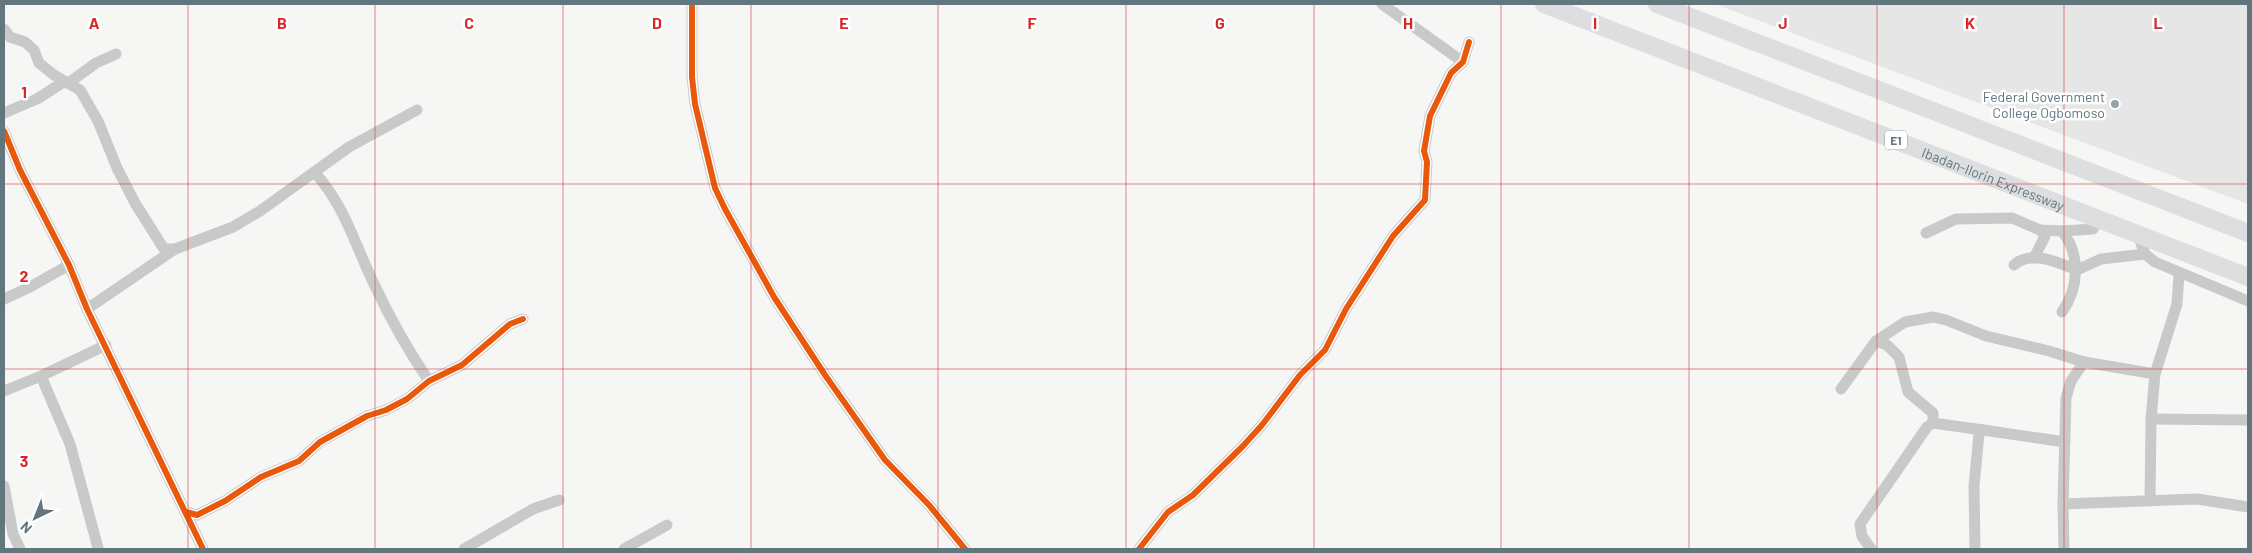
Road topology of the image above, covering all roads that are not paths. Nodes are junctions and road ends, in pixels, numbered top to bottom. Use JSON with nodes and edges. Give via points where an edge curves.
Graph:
{"nodes":[{"id":1,"x":692,"y":4,"type":"edge"},
{"id":2,"x":1382,"y":4,"type":"edge"},
{"id":3,"x":1544,"y":4,"type":"edge"},
{"id":4,"x":1657,"y":4,"type":"edge"},
{"id":5,"x":4,"y":29,"type":"edge"},
{"id":6,"x":1469,"y":42,"type":"dead end"},
{"id":7,"x":116,"y":54,"type":"dead end"},
{"id":8,"x":1463,"y":62,"type":"junction"},
{"id":9,"x":70,"y":82,"type":"junction"},
{"id":10,"x":417,"y":110,"type":"dead end"},
{"id":11,"x":4,"y":113,"type":"edge"},
{"id":12,"x":4,"y":131,"type":"edge"},
{"id":13,"x":315,"y":173,"type":"junction"},
{"id":14,"x":2099,"y":219,"type":"junction"},
{"id":15,"x":2040,"y":230,"type":"junction"},
{"id":16,"x":2062,"y":231,"type":"junction"},
{"id":17,"x":1926,"y":233,"type":"dead end"},
{"id":18,"x":2248,"y":233,"type":"edge"},
{"id":19,"x":2138,"y":234,"type":"junction"},
{"id":20,"x":175,"y":249,"type":"junction"},
{"id":21,"x":2145,"y":254,"type":"junction"},
{"id":22,"x":2034,"y":258,"type":"junction"},
{"id":23,"x":69,"y":265,"type":"junction"},
{"id":24,"x":2014,"y":265,"type":"dead end"},
{"id":25,"x":2077,"y":270,"type":"junction"},
{"id":26,"x":2179,"y":274,"type":"junction"},
{"id":27,"x":2248,"y":277,"type":"edge"},
{"id":28,"x":4,"y":299,"type":"edge"},
{"id":29,"x":2248,"y":301,"type":"edge"},
{"id":30,"x":87,"y":309,"type":"junction"},
{"id":31,"x":2062,"y":312,"type":"dead end"},
{"id":32,"x":523,"y":319,"type":"dead end"},
{"id":33,"x":1876,"y":341,"type":"junction"},
{"id":34,"x":106,"y":344,"type":"junction"},
{"id":35,"x":2084,"y":362,"type":"junction"},
{"id":36,"x":2155,"y":374,"type":"junction"},
{"id":37,"x":41,"y":376,"type":"junction"},
{"id":38,"x":429,"y":381,"type":"junction"},
{"id":39,"x":1841,"y":389,"type":"dead end"},
{"id":40,"x":4,"y":391,"type":"edge"},
{"id":41,"x":2151,"y":419,"type":"junction"},
{"id":42,"x":2248,"y":420,"type":"edge"},
{"id":43,"x":1933,"y":423,"type":"junction"},
{"id":44,"x":1983,"y":430,"type":"junction"},
{"id":45,"x":2065,"y":442,"type":"junction"},
{"id":46,"x":4,"y":486,"type":"edge"},
{"id":47,"x":559,"y":500,"type":"dead end"},
{"id":48,"x":6,"y":501,"type":"edge"},
{"id":49,"x":2150,"y":501,"type":"junction"},
{"id":50,"x":2063,"y":504,"type":"junction"},
{"id":51,"x":2248,"y":508,"type":"edge"},
{"id":52,"x":186,"y":512,"type":"junction"},
{"id":53,"x":667,"y":525,"type":"dead end"},
{"id":54,"x":98,"y":548,"type":"dead end"},
{"id":55,"x":20,"y":549,"type":"edge"},
{"id":56,"x":203,"y":549,"type":"edge"},
{"id":57,"x":464,"y":549,"type":"edge"},
{"id":58,"x":624,"y":549,"type":"edge"},
{"id":59,"x":965,"y":549,"type":"edge"},
{"id":60,"x":1139,"y":549,"type":"edge"},
{"id":61,"x":1871,"y":549,"type":"edge"},
{"id":62,"x":1975,"y":549,"type":"edge"},
{"id":63,"x":2064,"y":549,"type":"edge"}],
"edges":[{"from":1,"to":59,"type":"street","via":[[695,104],[715,188],[725,210],[774,297],[885,460]]},
{"from":2,"to":8,"type":"street"},
{"from":3,"to":14,"type":"highway","name":"Ibadan-Ilorin Expressway","number":"E1"},
{"from":4,"to":18,"type":"highway"},
{"from":5,"to":9,"type":"street","via":[[10,37],[25,42],[34,50],[39,63]]},
{"from":6,"to":8,"type":"street"},
{"from":7,"to":9,"type":"street","via":[[96,63]]},
{"from":8,"to":60,"type":"street","via":[[1451,74],[1430,116],[1424,151],[1425,200],[1393,236],[1325,350],[1300,375],[1243,446],[1193,495],[1168,512]]},
{"from":9,"to":11,"type":"street"},
{"from":9,"to":20,"type":"street","via":[[91,106],[117,168],[147,224],[164,249]]},
{"from":10,"to":13,"type":"street","via":[[349,147]]},
{"from":12,"to":23,"type":"street","via":[[20,170]]},
{"from":13,"to":20,"type":"street","via":[[233,226]]},
{"from":13,"to":38,"type":"street","via":[[325,183],[350,227],[374,285]]},
{"from":14,"to":16,"type":"street","via":[[2093,229]]},
{"from":14,"to":19,"type":"highway","name":"Ibadan-Ilorin Expressway","number":"E1"},
{"from":15,"to":16,"type":"street"},
{"from":15,"to":17,"type":"street","via":[[2012,218],[1956,219]]},
{"from":15,"to":22,"type":"street","via":[[2045,236]]},
{"from":16,"to":25,"type":"street","via":[[2069,240]]},
{"from":19,"to":21,"type":"street"},
{"from":19,"to":27,"type":"highway","name":"Ibadan-Ilorin Expressway","number":"E1"},
{"from":20,"to":30,"type":"street"},
{"from":21,"to":25,"type":"street","via":[[2101,259]]},
{"from":21,"to":26,"type":"street"},
{"from":22,"to":24,"type":"street"},
{"from":22,"to":25,"type":"street"},
{"from":23,"to":28,"type":"street"},
{"from":23,"to":30,"type":"street"},
{"from":25,"to":31,"type":"street"},
{"from":26,"to":29,"type":"street"},
{"from":26,"to":36,"type":"street","via":[[2177,304]]},
{"from":30,"to":34,"type":"street"},
{"from":32,"to":38,"type":"street","via":[[510,324],[462,365]]},
{"from":33,"to":35,"type":"street","via":[[1905,322],[1933,317],[1986,336]]},
{"from":33,"to":39,"type":"street"},
{"from":33,"to":43,"type":"street","via":[[1887,345],[1899,357],[1908,392],[1932,413]]},
{"from":34,"to":37,"type":"street"},
{"from":34,"to":52,"type":"street"},
{"from":35,"to":36,"type":"street"},
{"from":35,"to":45,"type":"street","via":[[2071,381],[2066,398]]},
{"from":36,"to":41,"type":"street"},
{"from":37,"to":40,"type":"street"},
{"from":37,"to":54,"type":"street","via":[[70,444]]},
{"from":38,"to":52,"type":"street","via":[[407,399],[320,442],[299,460],[261,477],[225,501],[197,515]]},
{"from":41,"to":42,"type":"street"},
{"from":41,"to":49,"type":"street"},
{"from":43,"to":44,"type":"street"},
{"from":43,"to":61,"type":"street","via":[[1926,427],[1860,524],[1862,536]]},
{"from":44,"to":45,"type":"street"},
{"from":44,"to":62,"type":"street","via":[[1976,450]]},
{"from":45,"to":50,"type":"street"},
{"from":46,"to":48,"type":"street"},
{"from":47,"to":57,"type":"street","via":[[533,509]]},
{"from":48,"to":55,"type":"street","via":[[13,534]]},
{"from":49,"to":50,"type":"street"},
{"from":49,"to":51,"type":"street","via":[[2197,499]]},
{"from":50,"to":63,"type":"street"},
{"from":52,"to":56,"type":"street"},
{"from":53,"to":58,"type":"street"}]}
